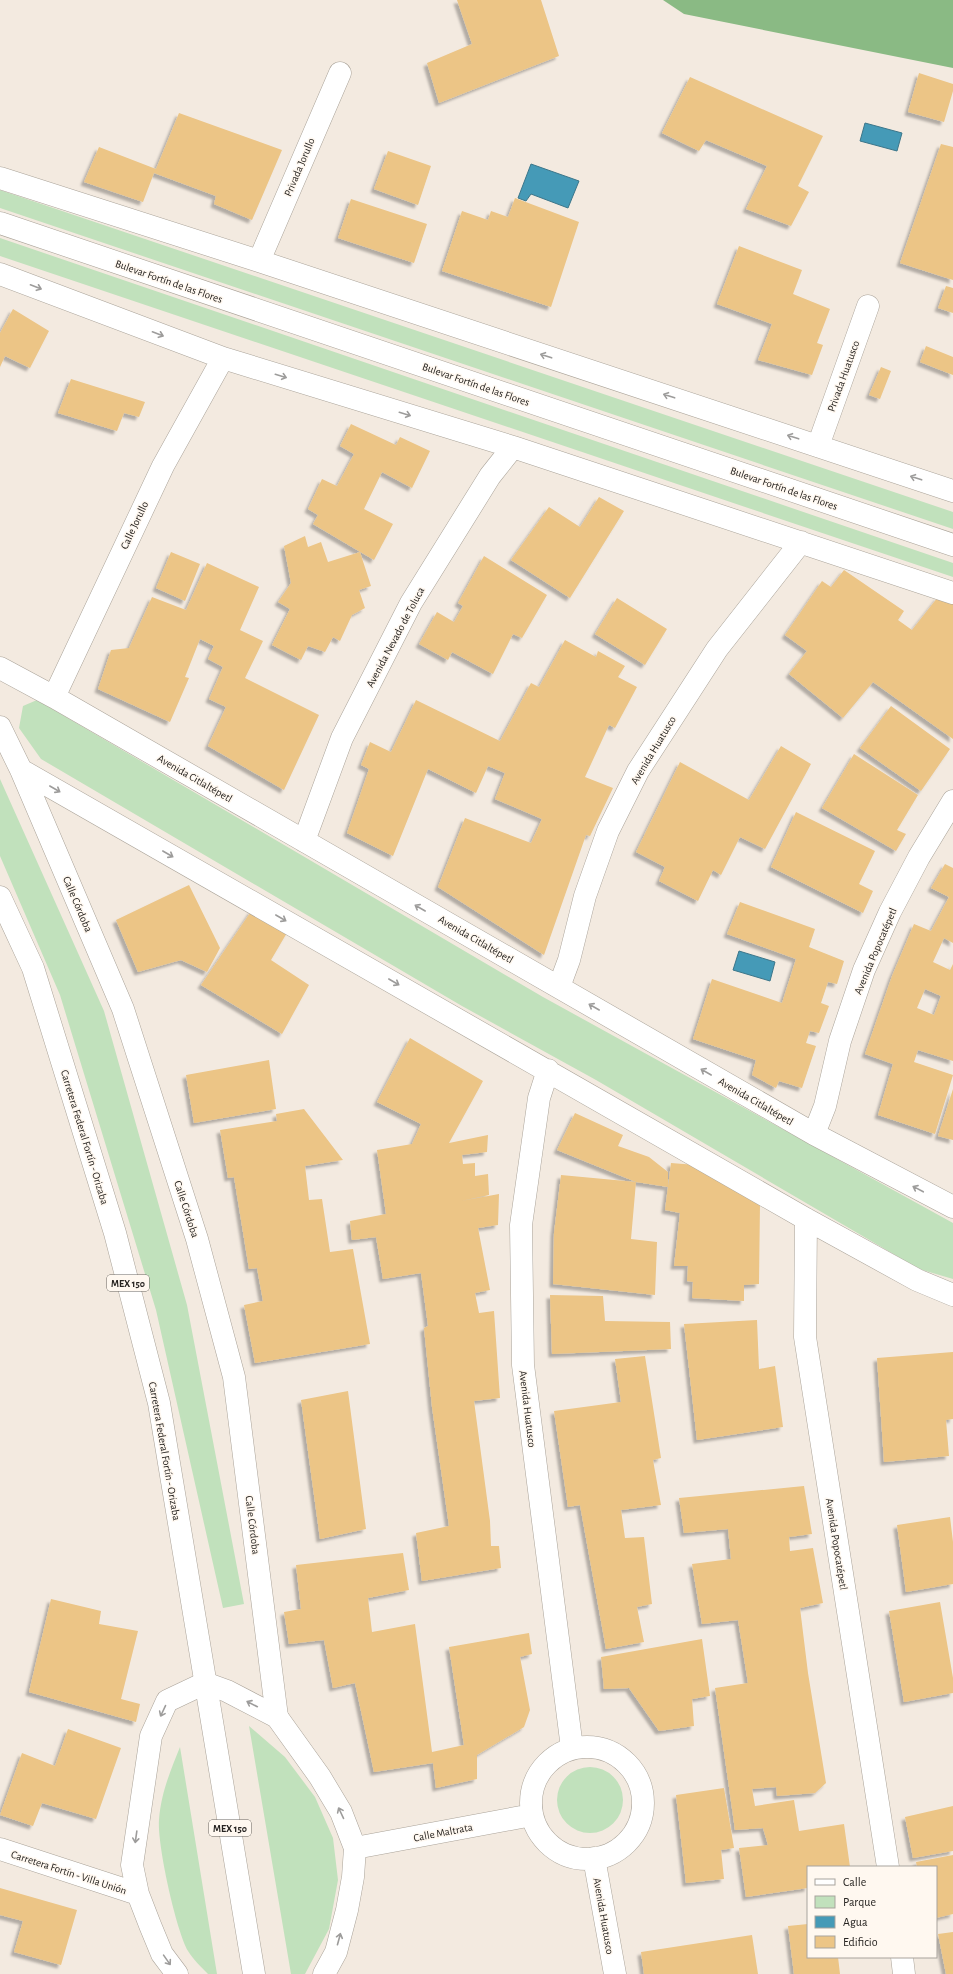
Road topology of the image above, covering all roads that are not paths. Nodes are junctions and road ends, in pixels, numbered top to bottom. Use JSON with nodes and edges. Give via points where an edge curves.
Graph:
{"nodes":[{"id":1,"x":340,"y":73,"type":"dead end"},
{"id":2,"x":0,"y":178,"type":"edge"},
{"id":3,"x":0,"y":224,"type":"edge"},
{"id":4,"x":259,"y":261,"type":"junction"},
{"id":5,"x":0,"y":274,"type":"edge"},
{"id":6,"x":868,"y":306,"type":"dead end"},
{"id":7,"x":223,"y":358,"type":"junction"},
{"id":8,"x":818,"y":446,"type":"junction"},
{"id":9,"x":513,"y":447,"type":"junction"},
{"id":10,"x":953,"y":491,"type":"edge"},
{"id":11,"x":801,"y":542,"type":"junction"},
{"id":12,"x":953,"y":545,"type":"edge"},
{"id":13,"x":953,"y":593,"type":"edge"},
{"id":14,"x":0,"y":668,"type":"edge"},
{"id":15,"x":54,"y":697,"type":"junction"},
{"id":16,"x":0,"y":727,"type":"edge"},
{"id":17,"x":21,"y":770,"type":"junction"},
{"id":18,"x":953,"y":801,"type":"edge"},
{"id":19,"x":304,"y":841,"type":"junction"},
{"id":20,"x":0,"y":897,"type":"edge"},
{"id":21,"x":559,"y":987,"type":"junction"},
{"id":22,"x":548,"y":1070,"type":"junction"},
{"id":23,"x":814,"y":1134,"type":"junction"},
{"id":24,"x":953,"y":1207,"type":"edge"},
{"id":25,"x":806,"y":1219,"type":"junction"},
{"id":26,"x":953,"y":1295,"type":"edge"},
{"id":27,"x":205,"y":1683,"type":"junction"},
{"id":28,"x":277,"y":1717,"type":"junction"},
{"id":29,"x":572,"y":1748,"type":"junction"},
{"id":30,"x":532,"y":1815,"type":"junction"},
{"id":31,"x":355,"y":1848,"type":"junction"},
{"id":32,"x":0,"y":1849,"type":"edge"},
{"id":33,"x":594,"y":1858,"type":"junction"},
{"id":34,"x":888,"y":1866,"type":"edge"},
{"id":35,"x":138,"y":1894,"type":"junction"},
{"id":36,"x":902,"y":1958,"type":"edge"},
{"id":37,"x":177,"y":1974,"type":"edge"},
{"id":38,"x":254,"y":1974,"type":"edge"},
{"id":39,"x":324,"y":1974,"type":"edge"},
{"id":40,"x":615,"y":1974,"type":"edge"},
{"id":41,"x":904,"y":1974,"type":"edge"}],
"edges":[{"from":1,"to":4,"type":"street","name":"Privada Jorullo"},
{"from":2,"to":4,"type":"street"},
{"from":3,"to":12,"type":"street","name":"Bulevar Fortín de las Flores"},
{"from":8,"to":4,"type":"street","one_way":true},
{"from":5,"to":7,"type":"street","one_way":true},
{"from":6,"to":8,"type":"street","name":"Privada Huatusco"},
{"from":7,"to":9,"type":"street","one_way":true},
{"from":7,"to":15,"type":"street","name":"Calle Jorullo","via":[[163,466]]},
{"from":10,"to":8,"type":"street","one_way":true},
{"from":9,"to":11,"type":"street"},
{"from":9,"to":19,"type":"street","name":"Avenida Nevado de Toluca","via":[[490,476],[411,603],[342,738]]},
{"from":11,"to":13,"type":"street"},
{"from":11,"to":21,"type":"street","name":"Avenida Huatusco","via":[[717,649],[638,771],[608,831],[585,896],[569,960]]},
{"from":14,"to":15,"type":"street","name":"Avenida Citlaltépetl"},
{"from":15,"to":19,"type":"street","name":"Avenida Citlaltépetl"},
{"from":16,"to":17,"type":"street","name":"Calle Córdoba"},
{"from":17,"to":22,"type":"street","one_way":true},
{"from":17,"to":28,"type":"street","name":"Calle Córdoba","via":[[123,1009],[197,1239],[234,1377]]},
{"from":18,"to":23,"type":"street","name":"Avenida Popocatépetl","via":[[890,912],[864,970],[840,1041],[825,1106]]},
{"from":21,"to":19,"type":"street","name":"Avenida Citlaltépetl","one_way":true},
{"from":20,"to":27,"type":"street","name":"Carretera Federal Fortín - Orizaba","number":"MEX 150","via":[[33,968],[115,1233],[159,1403]]},
{"from":23,"to":21,"type":"street","name":"Avenida Citlaltépetl","one_way":true},
{"from":22,"to":25,"type":"street"},
{"from":22,"to":29,"type":"street","name":"Avenida Huatusco","via":[[539,1098],[521,1225],[523,1365]]},
{"from":24,"to":23,"type":"street","name":"Avenida Citlaltépetl","one_way":true},
{"from":25,"to":26,"type":"street","via":[[917,1280]]},
{"from":25,"to":34,"type":"street","name":"Avenida Popocatépetl","via":[[806,1337]]},
{"from":28,"to":27,"type":"street","one_way":true,"via":[[227,1691]]},
{"from":27,"to":35,"type":"street","one_way":true,"via":[[167,1701],[151,1736],[132,1865]]},
{"from":27,"to":38,"type":"street","name":"Carretera Federal Fortín - Orizaba","number":"MEX 150"},
{"from":31,"to":28,"type":"street","one_way":true,"via":[[341,1812],[320,1776]]},
{"from":29,"to":30,"type":"street","via":[[557,1755],[544,1767],[535,1781],[531,1798]]},
{"from":29,"to":33,"type":"street","via":[[591,1746],[608,1750],[624,1760],[636,1774],[642,1792],[643,1810],[630,1837],[611,1853]]},
{"from":30,"to":31,"type":"street","name":"Calle Maltrata"},
{"from":30,"to":33,"type":"street","via":[[538,1831],[561,1853],[577,1858]]},
{"from":39,"to":31,"type":"street","one_way":true,"via":[[336,1952],[347,1910]]},
{"from":32,"to":35,"type":"street","name":"Carretera Fortín - Villa Unión"},
{"from":33,"to":40,"type":"street","name":"Avenida Huatusco"},
{"from":35,"to":37,"type":"street","one_way":true,"via":[[162,1954]]},
{"from":36,"to":41,"type":"street"}]}
